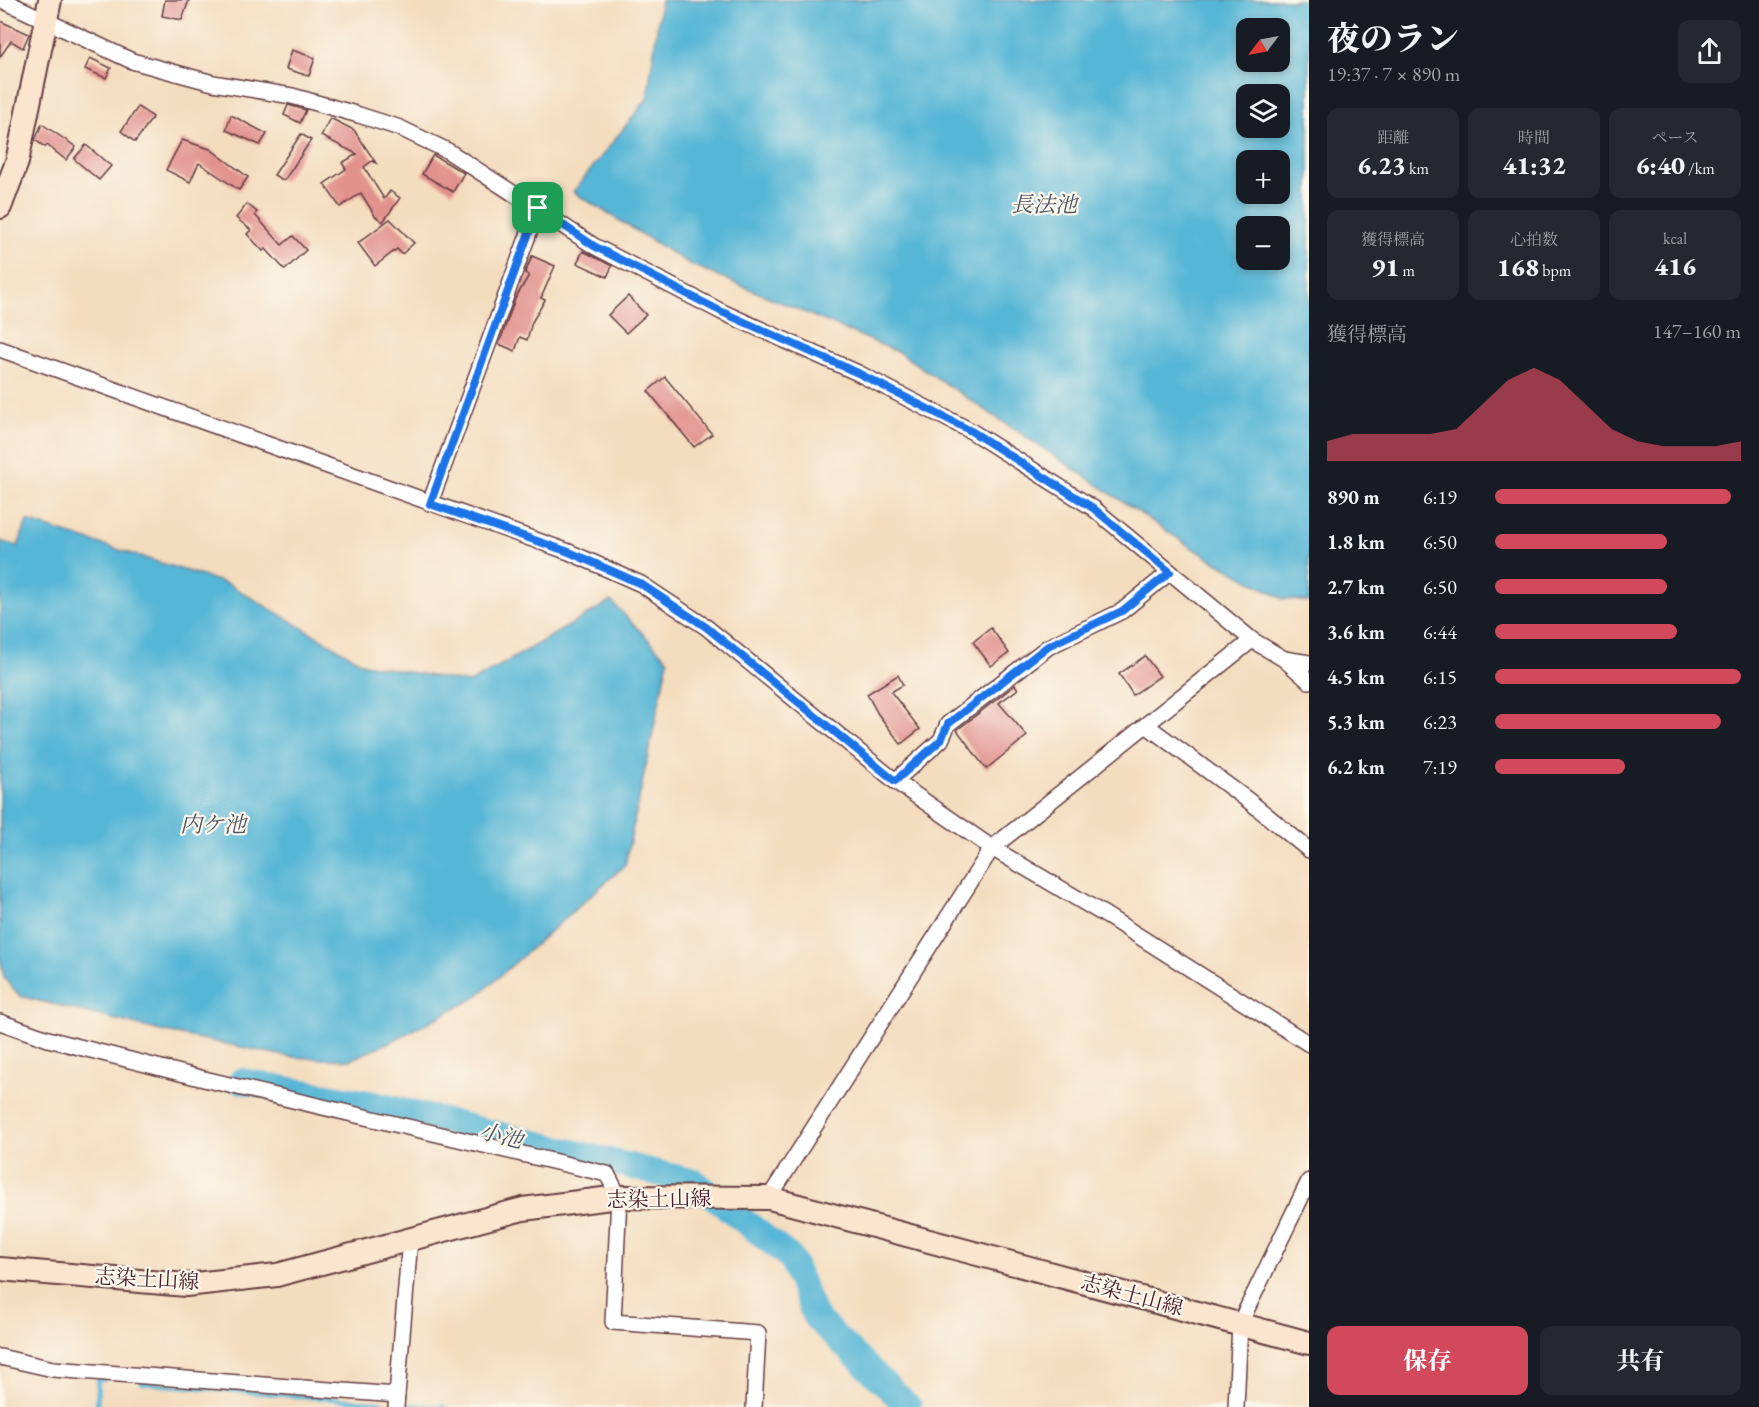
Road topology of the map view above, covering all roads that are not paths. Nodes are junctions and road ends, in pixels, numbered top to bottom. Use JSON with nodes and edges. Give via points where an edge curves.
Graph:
{"nodes":[{"id":1,"x":2,"y":0,"type":"edge"},
{"id":2,"x":48,"y":11,"type":"edge"},
{"id":3,"x":0,"y":207,"type":"edge"},
{"id":4,"x":538,"y":208,"type":"junction"},
{"id":5,"x":0,"y":349,"type":"edge"},
{"id":6,"x":430,"y":504,"type":"junction"},
{"id":7,"x":1170,"y":572,"type":"junction"},
{"id":8,"x":1252,"y":640,"type":"junction"},
{"id":9,"x":1284,"y":659,"type":"junction"},
{"id":10,"x":1309,"y":663,"type":"edge"},
{"id":11,"x":1309,"y":681,"type":"edge"},
{"id":12,"x":1146,"y":725,"type":"junction"},
{"id":13,"x":895,"y":781,"type":"junction"},
{"id":14,"x":992,"y":848,"type":"junction"},
{"id":15,"x":1309,"y":850,"type":"edge"},
{"id":16,"x":0,"y":1022,"type":"edge"},
{"id":17,"x":1309,"y":1044,"type":"edge"},
{"id":18,"x":1309,"y":1181,"type":"edge"},
{"id":19,"x":619,"y":1197,"type":"junction"},
{"id":20,"x":769,"y":1198,"type":"junction"},
{"id":21,"x":410,"y":1239,"type":"junction"},
{"id":22,"x":0,"y":1269,"type":"edge"},
{"id":23,"x":1240,"y":1323,"type":"junction"},
{"id":24,"x":1309,"y":1343,"type":"edge"},
{"id":25,"x":0,"y":1357,"type":"edge"},
{"id":26,"x":396,"y":1401,"type":"edge"},
{"id":27,"x":754,"y":1407,"type":"edge"},
{"id":28,"x":1236,"y":1407,"type":"edge"}],
"edges":[{"from":1,"to":2,"type":"street"},
{"from":2,"to":3,"type":"main road","via":[[16,162]]},
{"from":2,"to":4,"type":"street","via":[[132,61],[213,83],[292,96],[400,128],[448,151]]},
{"from":4,"to":6,"type":"street"},
{"from":4,"to":7,"type":"street","via":[[594,246],[722,312],[858,373],[971,431],[1093,508]]},
{"from":5,"to":6,"type":"street"},
{"from":6,"to":13,"type":"street","via":[[569,552],[641,584],[706,627]]},
{"from":7,"to":8,"type":"street"},
{"from":7,"to":13,"type":"street","via":[[1122,611],[1048,646],[948,724],[941,740]]},
{"from":8,"to":9,"type":"street"},
{"from":8,"to":12,"type":"street"},
{"from":9,"to":10,"type":"street"},
{"from":9,"to":11,"type":"street"},
{"from":12,"to":14,"type":"street"},
{"from":12,"to":15,"type":"street"},
{"from":13,"to":14,"type":"street"},
{"from":14,"to":17,"type":"street"},
{"from":14,"to":20,"type":"street"},
{"from":16,"to":19,"type":"street","via":[[48,1039],[204,1079],[607,1174]]},
{"from":18,"to":23,"type":"street"},
{"from":19,"to":20,"type":"main road","name":"志染土山線"},
{"from":19,"to":21,"type":"main road","name":"志染土山線","via":[[523,1209]]},
{"from":19,"to":27,"type":"street","via":[[613,1322],[758,1333]]},
{"from":20,"to":23,"type":"main road","name":"志染土山線"},
{"from":21,"to":22,"type":"main road","name":"志染土山線","via":[[277,1275],[186,1285]]},
{"from":21,"to":26,"type":"street"},
{"from":23,"to":24,"type":"main road","name":"志染土山線"},
{"from":23,"to":28,"type":"street"},
{"from":25,"to":26,"type":"street","via":[[53,1369]]}]}
